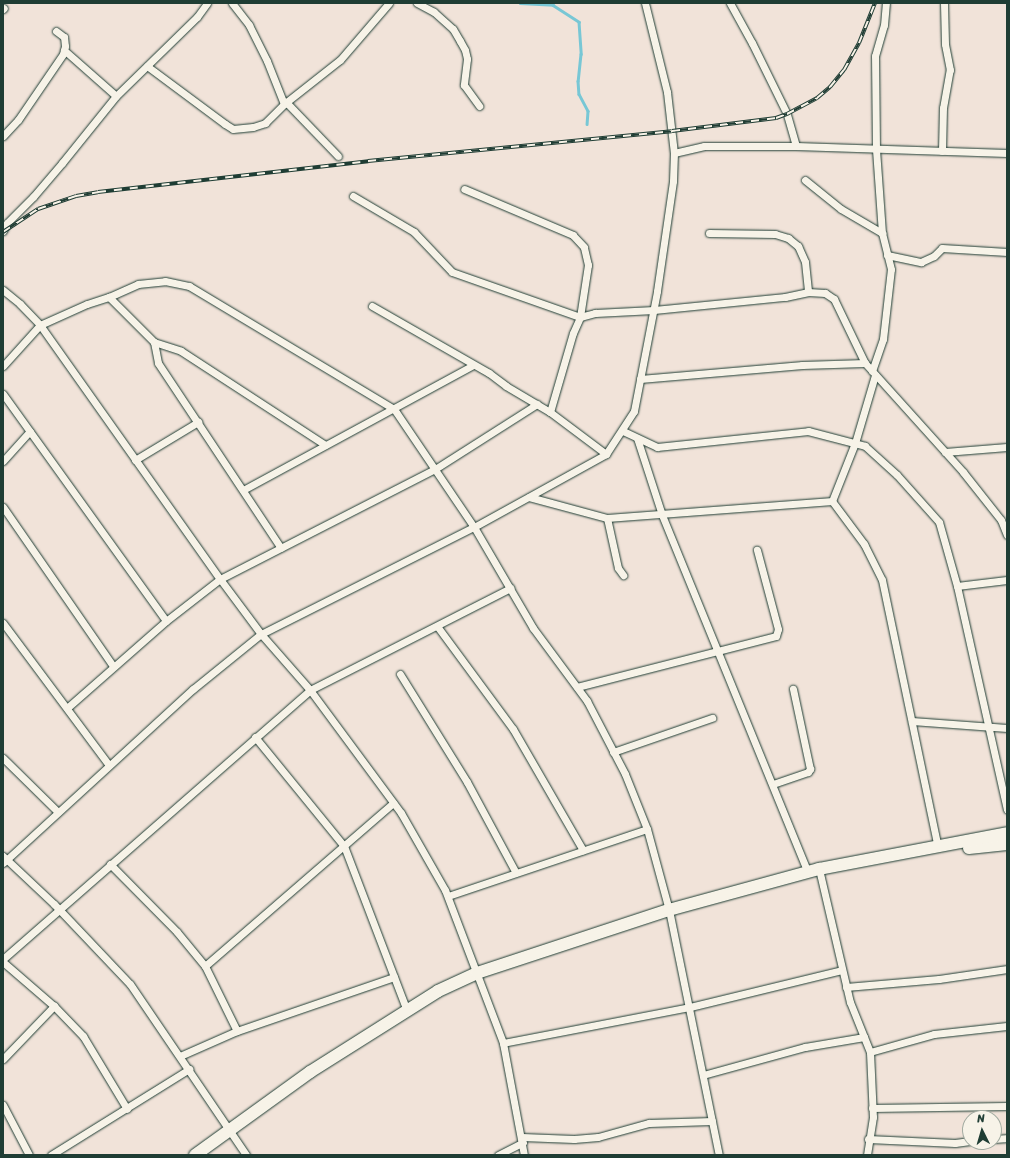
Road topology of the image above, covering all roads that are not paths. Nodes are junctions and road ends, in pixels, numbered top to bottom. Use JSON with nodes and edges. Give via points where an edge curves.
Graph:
{"nodes":[{"id":1,"x":207,"y":3,"type":"edge"},
{"id":2,"x":232,"y":3,"type":"edge"},
{"id":3,"x":389,"y":3,"type":"edge"},
{"id":4,"x":417,"y":3,"type":"edge"},
{"id":5,"x":644,"y":3,"type":"edge"},
{"id":6,"x":730,"y":3,"type":"edge"},
{"id":7,"x":886,"y":3,"type":"edge"},
{"id":8,"x":944,"y":3,"type":"edge"},
{"id":9,"x":56,"y":31,"type":"dead end"},
{"id":10,"x":64,"y":50,"type":"junction"},
{"id":11,"x":147,"y":66,"type":"junction"},
{"id":12,"x":116,"y":96,"type":"junction"},
{"id":13,"x":285,"y":103,"type":"junction"},
{"id":14,"x":478,"y":106,"type":"dead end"},
{"id":15,"x":3,"y":136,"type":"edge"},
{"id":16,"x":796,"y":146,"type":"junction"},
{"id":17,"x":876,"y":149,"type":"junction"},
{"id":18,"x":942,"y":151,"type":"junction"},
{"id":19,"x":674,"y":153,"type":"junction"},
{"id":20,"x":1007,"y":153,"type":"edge"},
{"id":21,"x":338,"y":156,"type":"dead end"},
{"id":22,"x":805,"y":180,"type":"dead end"},
{"id":23,"x":464,"y":189,"type":"dead end"},
{"id":24,"x":353,"y":196,"type":"dead end"},
{"id":25,"x":3,"y":231,"type":"edge"},
{"id":26,"x":709,"y":233,"type":"dead end"},
{"id":27,"x":882,"y":233,"type":"junction"},
{"id":28,"x":1007,"y":252,"type":"edge"},
{"id":29,"x":887,"y":255,"type":"junction"},
{"id":30,"x":3,"y":290,"type":"edge"},
{"id":31,"x":808,"y":292,"type":"junction"},
{"id":32,"x":109,"y":297,"type":"junction"},
{"id":33,"x":372,"y":306,"type":"dead end"},
{"id":34,"x":654,"y":310,"type":"junction"},
{"id":35,"x":580,"y":317,"type":"junction"},
{"id":36,"x":40,"y":325,"type":"junction"},
{"id":37,"x":154,"y":342,"type":"junction"},
{"id":38,"x":865,"y":363,"type":"junction"},
{"id":39,"x":474,"y":365,"type":"junction"},
{"id":40,"x":3,"y":366,"type":"edge"},
{"id":41,"x":873,"y":373,"type":"junction"},
{"id":42,"x":640,"y":379,"type":"junction"},
{"id":43,"x":3,"y":394,"type":"edge"},
{"id":44,"x":537,"y":404,"type":"junction"},
{"id":45,"x":394,"y":409,"type":"junction"},
{"id":46,"x":550,"y":412,"type":"junction"},
{"id":47,"x":198,"y":422,"type":"junction"},
{"id":48,"x":623,"y":431,"type":"junction"},
{"id":49,"x":30,"y":432,"type":"junction"},
{"id":50,"x":637,"y":438,"type":"junction"},
{"id":51,"x":855,"y":443,"type":"junction"},
{"id":52,"x":325,"y":445,"type":"junction"},
{"id":53,"x":1007,"y":447,"type":"edge"},
{"id":54,"x":945,"y":452,"type":"junction"},
{"id":55,"x":606,"y":454,"type":"junction"},
{"id":56,"x":135,"y":460,"type":"junction"},
{"id":57,"x":3,"y":461,"type":"edge"},
{"id":58,"x":435,"y":469,"type":"junction"},
{"id":59,"x":242,"y":490,"type":"junction"},
{"id":60,"x":529,"y":497,"type":"junction"},
{"id":61,"x":832,"y":501,"type":"junction"},
{"id":62,"x":3,"y":507,"type":"edge"},
{"id":63,"x":662,"y":515,"type":"junction"},
{"id":64,"x":606,"y":518,"type":"junction"},
{"id":65,"x":1004,"y":520,"type":"edge"},
{"id":66,"x":474,"y":527,"type":"junction"},
{"id":67,"x":1007,"y":535,"type":"edge"},
{"id":68,"x":281,"y":548,"type":"junction"},
{"id":69,"x":757,"y":550,"type":"dead end"},
{"id":70,"x":623,"y":575,"type":"dead end"},
{"id":71,"x":220,"y":579,"type":"junction"},
{"id":72,"x":1007,"y":580,"type":"edge"},
{"id":73,"x":957,"y":586,"type":"junction"},
{"id":74,"x":510,"y":588,"type":"junction"},
{"id":75,"x":166,"y":621,"type":"junction"},
{"id":76,"x":3,"y":623,"type":"edge"},
{"id":77,"x":437,"y":626,"type":"junction"},
{"id":78,"x":261,"y":634,"type":"junction"},
{"id":79,"x":719,"y":651,"type":"junction"},
{"id":80,"x":113,"y":666,"type":"junction"},
{"id":81,"x":400,"y":674,"type":"dead end"},
{"id":82,"x":577,"y":687,"type":"junction"},
{"id":83,"x":793,"y":689,"type":"dead end"},
{"id":84,"x":310,"y":690,"type":"junction"},
{"id":85,"x":67,"y":708,"type":"junction"},
{"id":86,"x":712,"y":718,"type":"dead end"},
{"id":87,"x":912,"y":721,"type":"junction"},
{"id":88,"x":988,"y":725,"type":"junction"},
{"id":89,"x":1007,"y":728,"type":"edge"},
{"id":90,"x":255,"y":737,"type":"junction"},
{"id":91,"x":613,"y":752,"type":"junction"},
{"id":92,"x":3,"y":758,"type":"edge"},
{"id":93,"x":109,"y":766,"type":"junction"},
{"id":94,"x":773,"y":784,"type":"junction"},
{"id":95,"x":393,"y":803,"type":"junction"},
{"id":96,"x":1007,"y":809,"type":"edge"},
{"id":97,"x":58,"y":812,"type":"junction"},
{"id":98,"x":647,"y":829,"type":"junction"},
{"id":99,"x":1007,"y":834,"type":"edge"},
{"id":100,"x":1007,"y":844,"type":"edge"},
{"id":101,"x":344,"y":846,"type":"junction"},
{"id":102,"x":938,"y":847,"type":"junction"},
{"id":103,"x":583,"y":850,"type":"junction"},
{"id":104,"x":4,"y":859,"type":"edge"},
{"id":105,"x":110,"y":864,"type":"junction"},
{"id":106,"x":814,"y":871,"type":"junction"},
{"id":107,"x":516,"y":873,"type":"junction"},
{"id":108,"x":448,"y":896,"type":"junction"},
{"id":109,"x":59,"y":909,"type":"junction"},
{"id":110,"x":669,"y":910,"type":"junction"},
{"id":111,"x":3,"y":960,"type":"edge"},
{"id":112,"x":205,"y":966,"type":"junction"},
{"id":113,"x":1007,"y":969,"type":"edge"},
{"id":114,"x":842,"y":970,"type":"junction"},
{"id":115,"x":477,"y":973,"type":"junction"},
{"id":116,"x":394,"y":977,"type":"junction"},
{"id":117,"x":846,"y":987,"type":"junction"},
{"id":118,"x":54,"y":1006,"type":"junction"},
{"id":119,"x":690,"y":1007,"type":"junction"},
{"id":120,"x":407,"y":1012,"type":"junction"},
{"id":121,"x":1007,"y":1026,"type":"edge"},
{"id":122,"x":238,"y":1031,"type":"junction"},
{"id":123,"x":864,"y":1037,"type":"junction"},
{"id":124,"x":503,"y":1043,"type":"junction"},
{"id":125,"x":870,"y":1052,"type":"junction"},
{"id":126,"x":180,"y":1056,"type":"junction"},
{"id":127,"x":3,"y":1059,"type":"edge"},
{"id":128,"x":189,"y":1069,"type":"junction"},
{"id":129,"x":703,"y":1075,"type":"junction"},
{"id":130,"x":3,"y":1105,"type":"edge"},
{"id":131,"x":1007,"y":1106,"type":"edge"},
{"id":132,"x":872,"y":1108,"type":"junction"},
{"id":133,"x":127,"y":1109,"type":"junction"},
{"id":134,"x":712,"y":1121,"type":"junction"},
{"id":135,"x":230,"y":1131,"type":"junction"},
{"id":136,"x":868,"y":1139,"type":"junction"},
{"id":137,"x":523,"y":1140,"type":"junction"},
{"id":138,"x":962,"y":1142,"type":"edge"},
{"id":139,"x":29,"y":1155,"type":"edge"},
{"id":140,"x":51,"y":1155,"type":"edge"},
{"id":141,"x":195,"y":1155,"type":"edge"},
{"id":142,"x":246,"y":1155,"type":"edge"},
{"id":143,"x":498,"y":1155,"type":"edge"},
{"id":144,"x":524,"y":1155,"type":"edge"},
{"id":145,"x":719,"y":1155,"type":"edge"},
{"id":146,"x":867,"y":1155,"type":"edge"}],
"edges":[{"from":1,"to":11,"type":"street","via":[[197,17]]},
{"from":2,"to":13,"type":"street","via":[[249,25]]},
{"from":3,"to":13,"type":"street","via":[[340,60]]},
{"from":4,"to":14,"type":"street","via":[[434,12],[453,29],[460,40],[467,59],[464,85]]},
{"from":5,"to":19,"type":"street","via":[[666,92]]},
{"from":6,"to":16,"type":"street","via":[[787,114]]},
{"from":7,"to":17,"type":"street","via":[[884,25],[875,56]]},
{"from":8,"to":18,"type":"street","via":[[945,44],[950,70],[944,108]]},
{"from":9,"to":10,"type":"street","via":[[64,37]]},
{"from":10,"to":12,"type":"street"},
{"from":10,"to":15,"type":"street","via":[[18,120]]},
{"from":11,"to":12,"type":"street"},
{"from":11,"to":13,"type":"street","via":[[233,129],[253,127],[265,122]]},
{"from":12,"to":25,"type":"street"},
{"from":13,"to":21,"type":"street"},
{"from":16,"to":17,"type":"street"},
{"from":16,"to":19,"type":"street","via":[[704,146]]},
{"from":17,"to":18,"type":"street"},
{"from":17,"to":27,"type":"street"},
{"from":18,"to":20,"type":"street"},
{"from":19,"to":34,"type":"street","via":[[673,181]]},
{"from":22,"to":27,"type":"street","via":[[841,209]]},
{"from":23,"to":35,"type":"street","via":[[573,235],[584,247],[588,265]]},
{"from":24,"to":35,"type":"street","via":[[414,232],[452,272]]},
{"from":26,"to":31,"type":"street","via":[[775,234],[788,238],[798,246],[805,262]]},
{"from":27,"to":29,"type":"street"},
{"from":28,"to":29,"type":"street","via":[[942,248],[934,256],[921,262]]},
{"from":29,"to":41,"type":"street","via":[[891,269],[883,340]]},
{"from":30,"to":36,"type":"street"},
{"from":31,"to":34,"type":"street","via":[[784,297]]},
{"from":31,"to":38,"type":"street","via":[[825,293],[834,299]]},
{"from":32,"to":36,"type":"street"},
{"from":32,"to":37,"type":"street"},
{"from":32,"to":45,"type":"street","via":[[138,284],[152,281],[189,286]]},
{"from":33,"to":39,"type":"street"},
{"from":34,"to":35,"type":"street"},
{"from":34,"to":42,"type":"street"},
{"from":35,"to":46,"type":"street"},
{"from":36,"to":40,"type":"street"},
{"from":36,"to":56,"type":"street"},
{"from":37,"to":47,"type":"street","via":[[158,363]]},
{"from":37,"to":52,"type":"street","via":[[181,351]]},
{"from":38,"to":41,"type":"street"},
{"from":38,"to":42,"type":"street","via":[[802,365]]},
{"from":39,"to":44,"type":"street"},
{"from":39,"to":45,"type":"street"},
{"from":41,"to":51,"type":"street"},
{"from":41,"to":54,"type":"street"},
{"from":42,"to":48,"type":"street","via":[[634,411]]},
{"from":43,"to":49,"type":"street"},
{"from":44,"to":46,"type":"street"},
{"from":44,"to":58,"type":"street"},
{"from":45,"to":52,"type":"street"},
{"from":45,"to":58,"type":"street"},
{"from":46,"to":55,"type":"street"},
{"from":47,"to":56,"type":"street"},
{"from":47,"to":59,"type":"street"},
{"from":48,"to":50,"type":"street"},
{"from":48,"to":55,"type":"street"},
{"from":49,"to":57,"type":"street"},
{"from":49,"to":75,"type":"street"},
{"from":50,"to":51,"type":"street","via":[[657,447],[808,431]]},
{"from":50,"to":63,"type":"street"},
{"from":51,"to":61,"type":"street"},
{"from":51,"to":73,"type":"street","via":[[866,446],[897,475],[939,522]]},
{"from":52,"to":59,"type":"street"},
{"from":53,"to":54,"type":"street"},
{"from":54,"to":65,"type":"street"},
{"from":55,"to":60,"type":"street"},
{"from":56,"to":71,"type":"street"},
{"from":58,"to":66,"type":"street"},
{"from":58,"to":68,"type":"street"},
{"from":59,"to":68,"type":"street"},
{"from":60,"to":64,"type":"street"},
{"from":60,"to":66,"type":"street"},
{"from":61,"to":63,"type":"street"},
{"from":61,"to":87,"type":"street","via":[[864,544],[882,580]]},
{"from":62,"to":80,"type":"street"},
{"from":63,"to":64,"type":"street"},
{"from":63,"to":79,"type":"street"},
{"from":64,"to":70,"type":"street","via":[[618,568]]},
{"from":65,"to":67,"type":"street"},
{"from":66,"to":74,"type":"street"},
{"from":66,"to":78,"type":"street"},
{"from":68,"to":71,"type":"street"},
{"from":69,"to":79,"type":"street","via":[[778,630],[776,636]]},
{"from":71,"to":75,"type":"street"},
{"from":71,"to":78,"type":"street"},
{"from":72,"to":73,"type":"street"},
{"from":73,"to":88,"type":"street"},
{"from":74,"to":77,"type":"street"},
{"from":74,"to":82,"type":"street","via":[[533,628]]},
{"from":75,"to":80,"type":"street"},
{"from":76,"to":85,"type":"street"},
{"from":77,"to":84,"type":"street"},
{"from":77,"to":103,"type":"street","via":[[513,729]]},
{"from":78,"to":84,"type":"street"},
{"from":78,"to":93,"type":"street","via":[[194,689]]},
{"from":79,"to":82,"type":"street"},
{"from":79,"to":94,"type":"street"},
{"from":80,"to":85,"type":"street"},
{"from":81,"to":107,"type":"street","via":[[467,782]]},
{"from":82,"to":91,"type":"street"},
{"from":83,"to":94,"type":"street","via":[[810,769],[808,772]]},
{"from":84,"to":90,"type":"street"},
{"from":84,"to":95,"type":"street"},
{"from":85,"to":93,"type":"street"},
{"from":86,"to":91,"type":"street"},
{"from":87,"to":88,"type":"street"},
{"from":87,"to":102,"type":"street"},
{"from":88,"to":89,"type":"street"},
{"from":88,"to":96,"type":"street"},
{"from":90,"to":101,"type":"street"},
{"from":90,"to":105,"type":"street"},
{"from":91,"to":98,"type":"street"},
{"from":92,"to":97,"type":"street"},
{"from":93,"to":97,"type":"street"},
{"from":94,"to":106,"type":"street"},
{"from":95,"to":101,"type":"street"},
{"from":95,"to":108,"type":"street"},
{"from":97,"to":104,"type":"street"},
{"from":98,"to":103,"type":"street"},
{"from":98,"to":110,"type":"street"},
{"from":99,"to":102,"type":"highway"},
{"from":100,"to":102,"type":"highway","via":[[966,849]]},
{"from":101,"to":112,"type":"street"},
{"from":101,"to":116,"type":"street"},
{"from":102,"to":106,"type":"highway"},
{"from":103,"to":107,"type":"street"},
{"from":104,"to":109,"type":"street"},
{"from":105,"to":109,"type":"street"},
{"from":105,"to":112,"type":"street"},
{"from":106,"to":110,"type":"highway"},
{"from":106,"to":114,"type":"street"},
{"from":107,"to":108,"type":"street"},
{"from":108,"to":115,"type":"street"},
{"from":109,"to":111,"type":"street"},
{"from":109,"to":126,"type":"street","via":[[130,984]]},
{"from":110,"to":115,"type":"highway"},
{"from":110,"to":119,"type":"street"},
{"from":111,"to":118,"type":"street"},
{"from":112,"to":122,"type":"street"},
{"from":113,"to":117,"type":"street","via":[[939,979]]},
{"from":114,"to":117,"type":"street"},
{"from":114,"to":119,"type":"street"},
{"from":115,"to":120,"type":"highway","via":[[438,991]]},
{"from":115,"to":124,"type":"street"},
{"from":116,"to":120,"type":"street"},
{"from":116,"to":122,"type":"street"},
{"from":117,"to":123,"type":"street"},
{"from":118,"to":127,"type":"street"},
{"from":118,"to":133,"type":"street","via":[[83,1036]]},
{"from":119,"to":124,"type":"street"},
{"from":119,"to":129,"type":"street"},
{"from":120,"to":135,"type":"highway","via":[[310,1072]]},
{"from":121,"to":125,"type":"street","via":[[934,1034]]},
{"from":122,"to":126,"type":"street"},
{"from":123,"to":125,"type":"street"},
{"from":123,"to":129,"type":"street","via":[[805,1047]]},
{"from":124,"to":137,"type":"street"},
{"from":125,"to":132,"type":"street"},
{"from":126,"to":128,"type":"street"},
{"from":128,"to":133,"type":"street"},
{"from":128,"to":135,"type":"street"},
{"from":129,"to":134,"type":"street"},
{"from":130,"to":139,"type":"street"},
{"from":131,"to":132,"type":"street"},
{"from":132,"to":136,"type":"street","via":[[873,1117]]},
{"from":133,"to":140,"type":"street"},
{"from":134,"to":137,"type":"street","via":[[649,1123],[598,1137]]},
{"from":134,"to":145,"type":"street"},
{"from":135,"to":141,"type":"highway"},
{"from":135,"to":142,"type":"street"},
{"from":136,"to":138,"type":"street"},
{"from":136,"to":146,"type":"street"},
{"from":137,"to":143,"type":"street"},
{"from":137,"to":144,"type":"street"}]}
